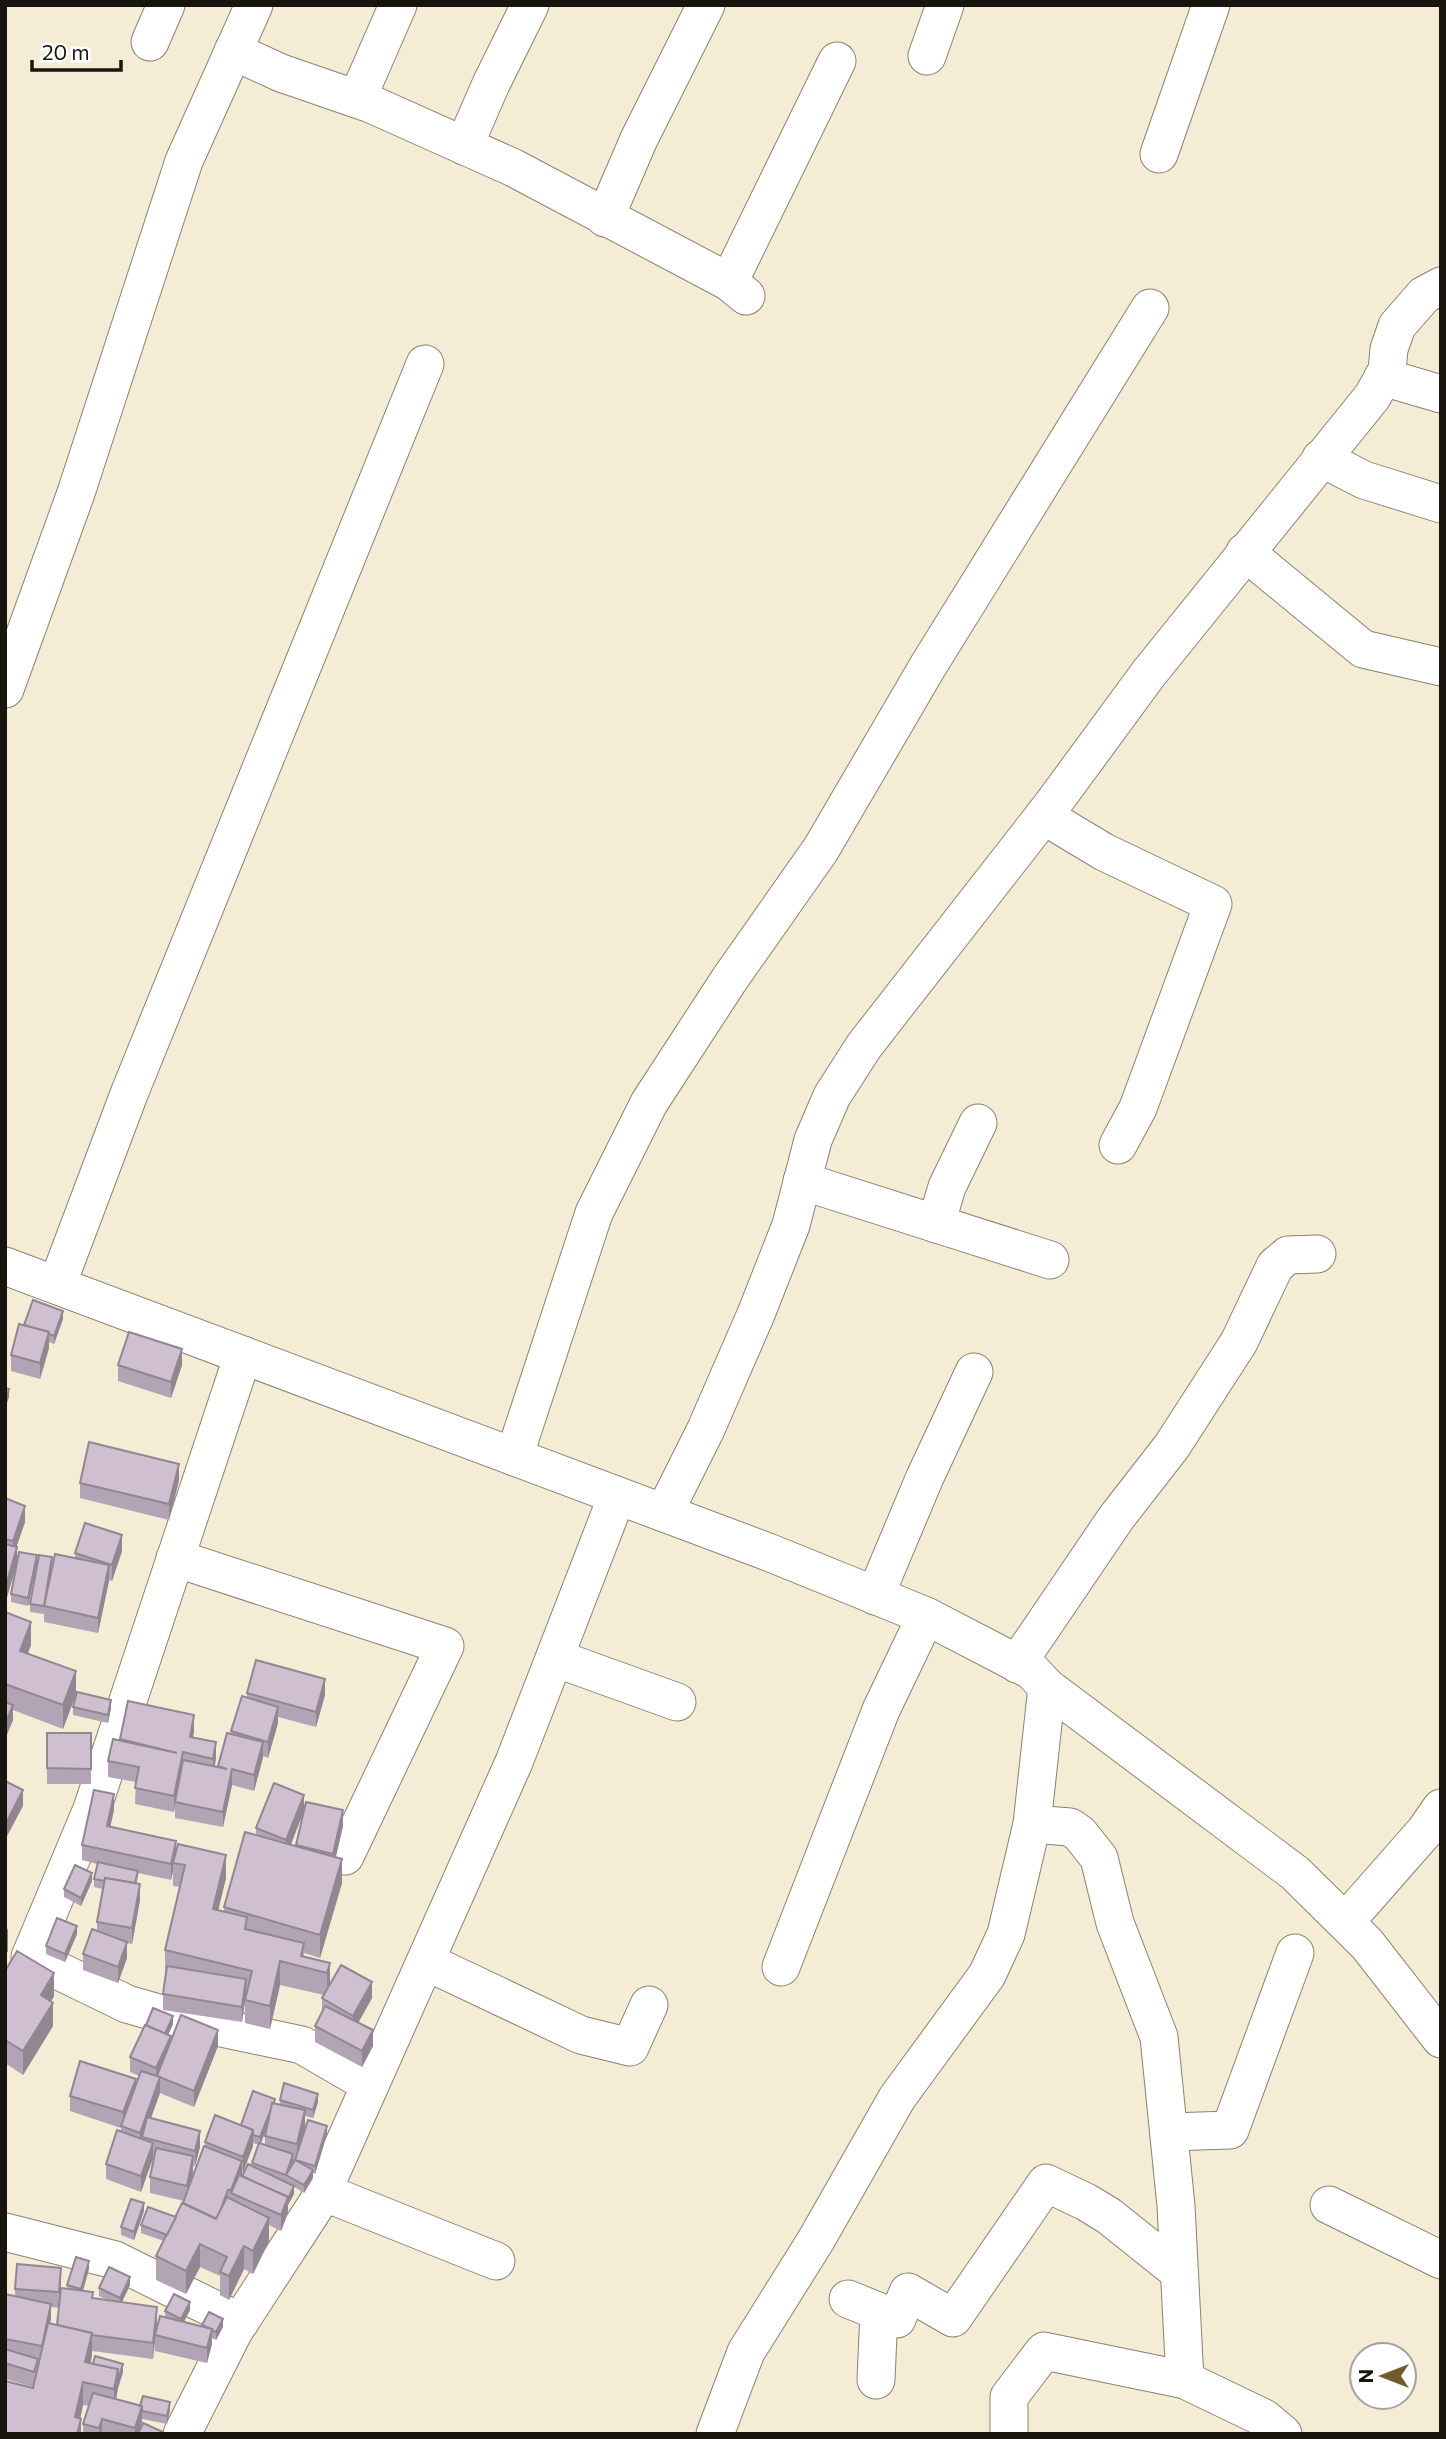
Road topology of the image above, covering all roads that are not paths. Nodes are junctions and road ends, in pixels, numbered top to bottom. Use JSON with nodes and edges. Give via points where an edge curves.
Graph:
{"nodes":[{"id":1,"x":166,"y":5,"type":"edge"},
{"id":2,"x":254,"y":5,"type":"edge"},
{"id":3,"x":398,"y":5,"type":"edge"},
{"id":4,"x":530,"y":5,"type":"edge"},
{"id":5,"x":706,"y":5,"type":"edge"},
{"id":6,"x":945,"y":5,"type":"edge"},
{"id":7,"x":1211,"y":5,"type":"edge"},
{"id":8,"x":150,"y":42,"type":"dead end"},
{"id":9,"x":233,"y":51,"type":"junction"},
{"id":10,"x":927,"y":56,"type":"dead end"},
{"id":11,"x":837,"y":61,"type":"dead end"},
{"id":12,"x":357,"y":99,"type":"junction"},
{"id":13,"x":464,"y":146,"type":"junction"},
{"id":14,"x":1159,"y":154,"type":"dead end"},
{"id":15,"x":605,"y":218,"type":"junction"},
{"id":16,"x":1441,"y":286,"type":"edge"},
{"id":17,"x":1150,"y":308,"type":"dead end"},
{"id":18,"x":425,"y":364,"type":"dead end"},
{"id":19,"x":1383,"y":377,"type":"junction"},
{"id":20,"x":1441,"y":394,"type":"edge"},
{"id":21,"x":1321,"y":458,"type":"junction"},
{"id":22,"x":1441,"y":505,"type":"edge"},
{"id":23,"x":1245,"y":552,"type":"junction"},
{"id":24,"x":1441,"y":667,"type":"edge"},
{"id":25,"x":5,"y":689,"type":"edge"},
{"id":26,"x":1044,"y":816,"type":"junction"},
{"id":27,"x":978,"y":1124,"type":"dead end"},
{"id":28,"x":1118,"y":1145,"type":"dead end"},
{"id":29,"x":802,"y":1181,"type":"junction"},
{"id":30,"x":936,"y":1224,"type":"junction"},
{"id":31,"x":1317,"y":1254,"type":"dead end"},
{"id":32,"x":1050,"y":1260,"type":"dead end"},
{"id":33,"x":6,"y":1268,"type":"edge"},
{"id":34,"x":57,"y":1285,"type":"junction"},
{"id":35,"x":243,"y":1355,"type":"junction"},
{"id":36,"x":974,"y":1372,"type":"dead end"},
{"id":37,"x":514,"y":1457,"type":"junction"},
{"id":38,"x":617,"y":1496,"type":"junction"},
{"id":39,"x":664,"y":1513,"type":"junction"},
{"id":40,"x":175,"y":1558,"type":"junction"},
{"id":41,"x":875,"y":1596,"type":"junction"},
{"id":42,"x":926,"y":1616,"type":"junction"},
{"id":43,"x":555,"y":1658,"type":"junction"},
{"id":44,"x":1017,"y":1664,"type":"junction"},
{"id":45,"x":1047,"y":1687,"type":"junction"},
{"id":46,"x":677,"y":1702,"type":"dead end"},
{"id":47,"x":1032,"y":1824,"type":"junction"},
{"id":48,"x":1436,"y":1825,"type":"edge"},
{"id":49,"x":345,"y":1856,"type":"dead end"},
{"id":50,"x":1345,"y":1922,"type":"junction"},
{"id":51,"x":1295,"y":1953,"type":"dead end"},
{"id":52,"x":427,"y":1962,"type":"junction"},
{"id":53,"x":18,"y":1968,"type":"edge"},
{"id":54,"x":781,"y":1968,"type":"dead end"},
{"id":55,"x":649,"y":2005,"type":"dead end"},
{"id":56,"x":1441,"y":2039,"type":"edge"},
{"id":57,"x":369,"y":2084,"type":"junction"},
{"id":58,"x":1169,"y":2132,"type":"junction"},
{"id":59,"x":323,"y":2192,"type":"junction"},
{"id":60,"x":1329,"y":2205,"type":"dead end"},
{"id":61,"x":5,"y":2232,"type":"edge"},
{"id":62,"x":1441,"y":2260,"type":"edge"},
{"id":63,"x":496,"y":2261,"type":"dead end"},
{"id":64,"x":1180,"y":2272,"type":"junction"},
{"id":65,"x":240,"y":2322,"type":"junction"},
{"id":66,"x":876,"y":2380,"type":"dead end"},
{"id":67,"x":1185,"y":2380,"type":"junction"},
{"id":68,"x":183,"y":2434,"type":"edge"},
{"id":69,"x":715,"y":2434,"type":"edge"},
{"id":70,"x":1009,"y":2434,"type":"edge"},
{"id":71,"x":1283,"y":2434,"type":"edge"}],
"edges":[{"from":1,"to":8,"type":"street"},
{"from":2,"to":9,"type":"street"},
{"from":3,"to":12,"type":"street"},
{"from":4,"to":13,"type":"street"},
{"from":5,"to":15,"type":"street"},
{"from":6,"to":10,"type":"street"},
{"from":7,"to":14,"type":"street"},
{"from":9,"to":12,"type":"street"},
{"from":9,"to":25,"type":"street","via":[[184,160],[76,493]]},
{"from":11,"to":15,"type":"street","via":[[738,289]]},
{"from":12,"to":13,"type":"street"},
{"from":13,"to":15,"type":"street"},
{"from":16,"to":19,"type":"street","via":[[1424,295],[1397,326]]},
{"from":17,"to":37,"type":"street","via":[[928,666],[821,849],[649,1103],[594,1213]]},
{"from":18,"to":34,"type":"street","via":[[129,1094]]},
{"from":19,"to":20,"type":"street"},
{"from":19,"to":21,"type":"street"},
{"from":21,"to":22,"type":"street","via":[[1364,480]]},
{"from":21,"to":23,"type":"street"},
{"from":23,"to":24,"type":"street","via":[[1363,649]]},
{"from":23,"to":26,"type":"street"},
{"from":26,"to":28,"type":"street","via":[[1104,852],[1213,904],[1138,1108]]},
{"from":26,"to":29,"type":"street","via":[[864,1046],[832,1096]]},
{"from":27,"to":30,"type":"street","via":[[947,1187]]},
{"from":29,"to":30,"type":"street"},
{"from":29,"to":39,"type":"street","via":[[791,1225],[756,1314]]},
{"from":30,"to":32,"type":"street"},
{"from":31,"to":44,"type":"street","via":[[1288,1255],[1275,1266],[1239,1342],[1172,1446],[1116,1518]]},
{"from":33,"to":34,"type":"street"},
{"from":34,"to":35,"type":"street"},
{"from":35,"to":37,"type":"street"},
{"from":35,"to":40,"type":"street"},
{"from":36,"to":41,"type":"street"},
{"from":37,"to":38,"type":"street"},
{"from":38,"to":39,"type":"street"},
{"from":38,"to":43,"type":"street"},
{"from":39,"to":41,"type":"street"},
{"from":40,"to":49,"type":"street","via":[[444,1646]]},
{"from":40,"to":53,"type":"street","via":[[92,1809]]},
{"from":41,"to":42,"type":"street"},
{"from":42,"to":44,"type":"street"},
{"from":42,"to":54,"type":"street","via":[[881,1710]]},
{"from":43,"to":46,"type":"street"},
{"from":43,"to":52,"type":"street"},
{"from":44,"to":45,"type":"street","via":[[1032,1671]]},
{"from":45,"to":47,"type":"street"},
{"from":45,"to":50,"type":"street","via":[[1295,1873]]},
{"from":47,"to":58,"type":"street","via":[[1070,1827],[1099,1858],[1115,1923],[1159,2037]]},
{"from":47,"to":69,"type":"street","via":[[1006,1934],[987,1975],[897,2098],[747,2352]]},
{"from":48,"to":50,"type":"street"},
{"from":50,"to":56,"type":"street"},
{"from":51,"to":58,"type":"street","via":[[1230,2130]]},
{"from":52,"to":55,"type":"street","via":[[582,2035],[630,2047]]},
{"from":52,"to":57,"type":"street"},
{"from":53,"to":57,"type":"street","via":[[179,2019],[302,2045]]},
{"from":57,"to":59,"type":"street"},
{"from":58,"to":64,"type":"street"},
{"from":59,"to":63,"type":"street"},
{"from":59,"to":65,"type":"street"},
{"from":60,"to":62,"type":"street"},
{"from":61,"to":65,"type":"street","via":[[114,2260]]},
{"from":64,"to":66,"type":"street","via":[[1109,2216],[1046,2183],[953,2318],[908,2292],[897,2319],[864,2306]]},
{"from":64,"to":67,"type":"street"},
{"from":65,"to":68,"type":"street"},
{"from":67,"to":70,"type":"street","via":[[1044,2351],[1009,2397]]},
{"from":67,"to":71,"type":"street","via":[[1264,2418]]}]}
